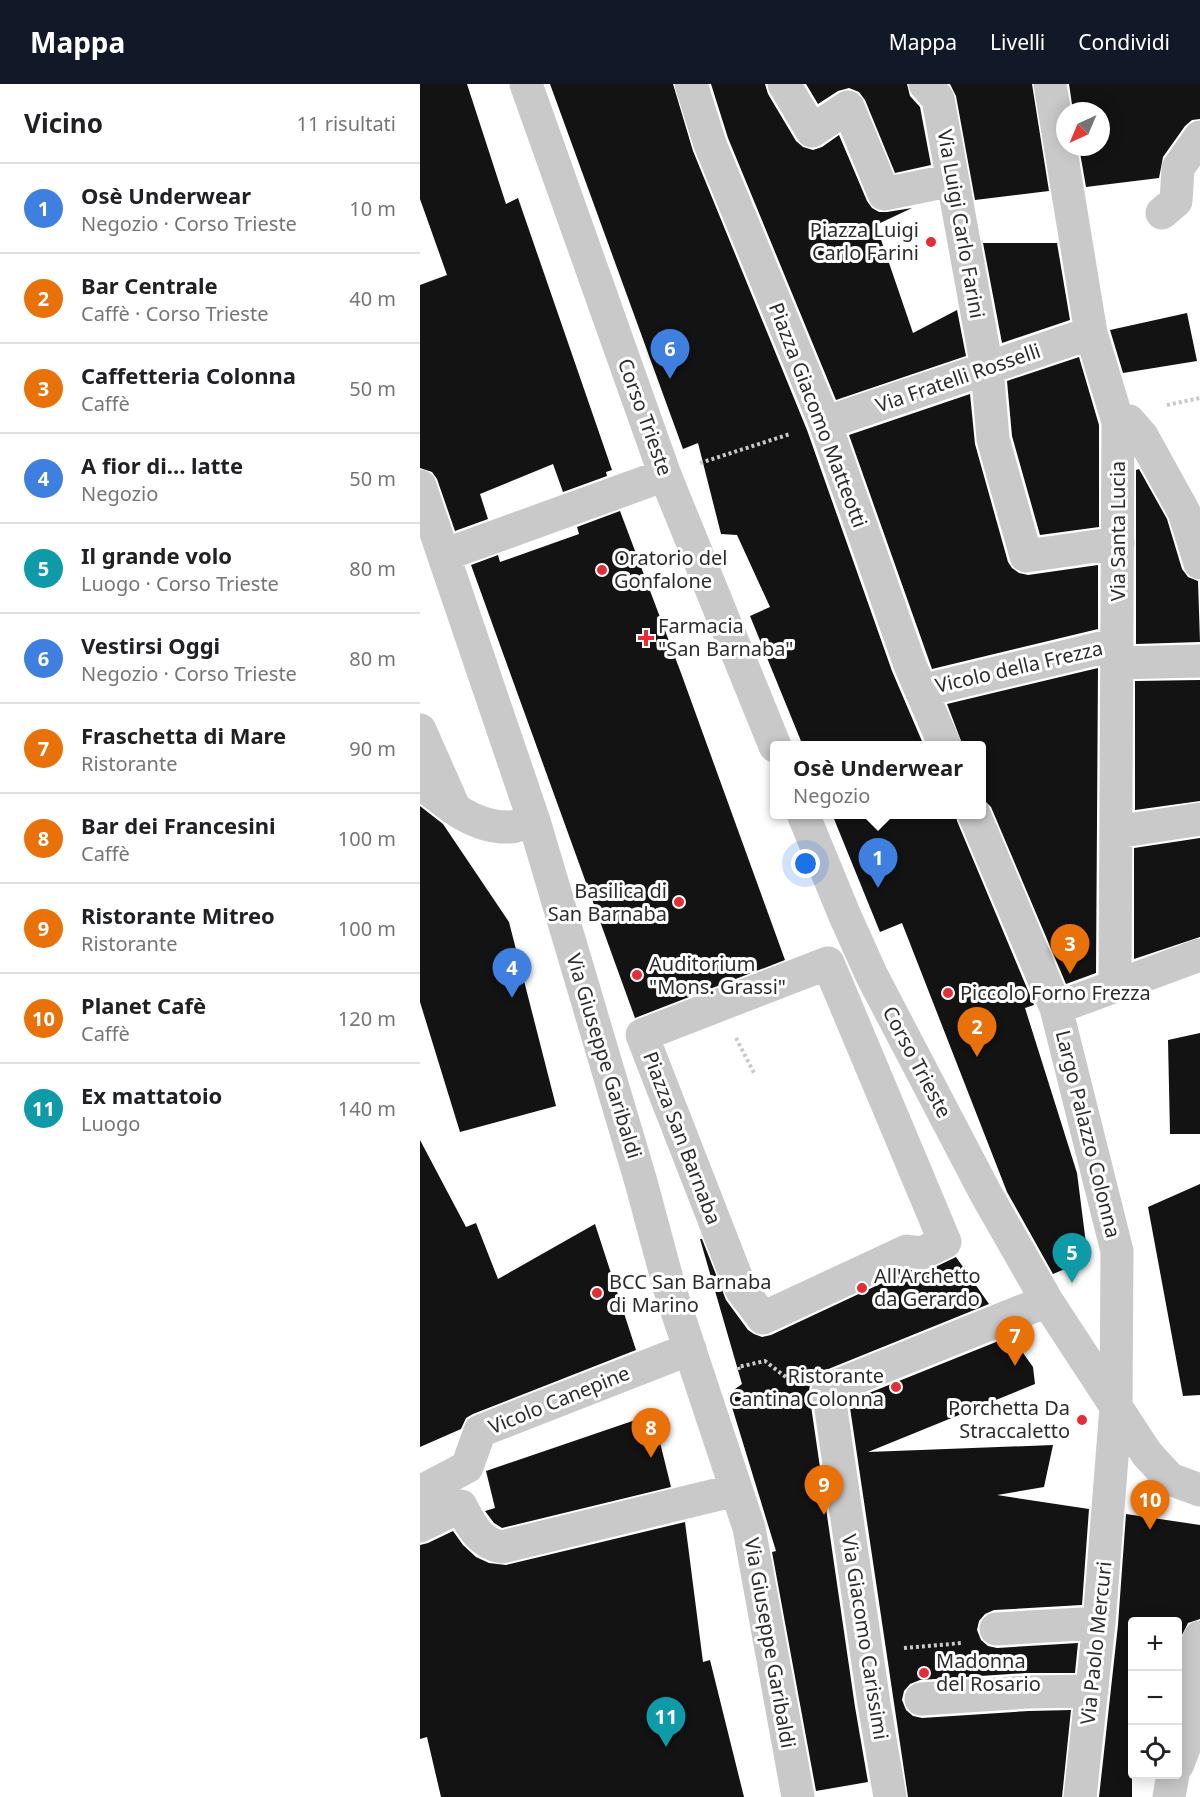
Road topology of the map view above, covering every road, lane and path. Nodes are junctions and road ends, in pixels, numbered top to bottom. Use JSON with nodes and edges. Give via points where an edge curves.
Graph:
{"nodes":[{"id":1,"x":526,"y":84,"type":"edge"},
{"id":2,"x":691,"y":84,"type":"edge"},
{"id":3,"x":784,"y":84,"type":"edge"},
{"id":4,"x":925,"y":84,"type":"edge"},
{"id":5,"x":1050,"y":84,"type":"edge"},
{"id":6,"x":1200,"y":137,"type":"edge"},
{"id":7,"x":953,"y":180,"type":"junction"},
{"id":8,"x":1162,"y":213,"type":"dead end"},
{"id":9,"x":1091,"y":333,"type":"junction"},
{"id":10,"x":987,"y":368,"type":"junction"},
{"id":11,"x":1118,"y":422,"type":"junction"},
{"id":12,"x":812,"y":427,"type":"junction"},
{"id":13,"x":700,"y":463,"type":"dead end"},
{"id":14,"x":665,"y":475,"type":"junction"},
{"id":15,"x":420,"y":486,"type":"edge"},
{"id":16,"x":1118,"y":543,"type":"junction"},
{"id":17,"x":444,"y":555,"type":"junction"},
{"id":18,"x":1200,"y":563,"type":"edge"},
{"id":19,"x":1116,"y":654,"type":"junction"},
{"id":20,"x":1200,"y":661,"type":"edge"},
{"id":21,"x":921,"y":690,"type":"junction"},
{"id":22,"x":420,"y":730,"type":"edge"},
{"id":23,"x":773,"y":741,"type":"edge"},
{"id":24,"x":943,"y":741,"type":"edge"},
{"id":25,"x":420,"y":783,"type":"edge"},
{"id":26,"x":456,"y":811,"type":"junction"},
{"id":27,"x":806,"y":819,"type":"edge"},
{"id":28,"x":976,"y":819,"type":"edge"},
{"id":29,"x":1200,"y":819,"type":"edge"},
{"id":30,"x":534,"y":821,"type":"junction"},
{"id":31,"x":1116,"y":832,"type":"junction"},
{"id":32,"x":1200,"y":956,"type":"edge"},
{"id":33,"x":1115,"y":986,"type":"junction"},
{"id":34,"x":1056,"y":1008,"type":"junction"},
{"id":35,"x":945,"y":1242,"type":"joint"},
{"id":36,"x":1047,"y":1301,"type":"junction"},
{"id":37,"x":690,"y":1349,"type":"junction"},
{"id":38,"x":738,"y":1367,"type":"dead end"},
{"id":39,"x":828,"y":1389,"type":"junction"},
{"id":40,"x":1116,"y":1407,"type":"junction"},
{"id":41,"x":1185,"y":1484,"type":"edge"},
{"id":42,"x":1110,"y":1488,"type":"junction"},
{"id":43,"x":736,"y":1490,"type":"junction"},
{"id":44,"x":420,"y":1492,"type":"edge"},
{"id":45,"x":420,"y":1526,"type":"edge"},
{"id":46,"x":1099,"y":1623,"type":"junction"},
{"id":47,"x":996,"y":1629,"type":"joint"},
{"id":48,"x":1200,"y":1637,"type":"edge"},
{"id":49,"x":867,"y":1652,"type":"junction"},
{"id":50,"x":1092,"y":1691,"type":"junction"},
{"id":51,"x":921,"y":1699,"type":"dead end"},
{"id":52,"x":1195,"y":1700,"type":"edge"},
{"id":53,"x":1182,"y":1753,"type":"edge"},
{"id":54,"x":1172,"y":1779,"type":"edge"},
{"id":55,"x":798,"y":1797,"type":"edge"},
{"id":56,"x":890,"y":1797,"type":"edge"},
{"id":57,"x":1080,"y":1797,"type":"edge"},
{"id":58,"x":1169,"y":1797,"type":"edge"}],
"edges":[{"from":1,"to":14,"type":"street","name":"Corso Trieste"},
{"from":2,"to":12,"type":"street","name":"Piazza Giacomo Matteotti"},
{"from":3,"to":7,"type":"street","via":[[812,131],[848,107],[884,194]]},
{"from":4,"to":7,"type":"street","name":"Via Luigi Carlo Farini","via":[[938,99]]},
{"from":5,"to":9,"type":"street","name":"Via Santa Lucia"},
{"from":6,"to":8,"type":"street","via":[[1178,168],[1176,201]]},
{"from":7,"to":10,"type":"street","name":"Via Luigi Carlo Farini"},
{"from":9,"to":10,"type":"street","name":"Via Fratelli Rosselli"},
{"from":9,"to":11,"type":"street","name":"Via Santa Lucia"},
{"from":10,"to":12,"type":"street","name":"Via Fratelli Rosselli"},
{"from":10,"to":16,"type":"street","name":"Via Luigi Carlo Farini","via":[[993,439],[1026,556]]},
{"from":11,"to":16,"type":"street","name":"Via Santa Lucia"},
{"from":11,"to":18,"type":"street","via":[[1129,421],[1142,436],[1184,512]]},
{"from":12,"to":13,"type":"path"},
{"from":12,"to":21,"type":"street","name":"Piazza Giacomo Matteotti"},
{"from":14,"to":17,"type":"street"},
{"from":14,"to":23,"type":"street","name":"Corso Trieste"},
{"from":15,"to":17,"type":"street","name":"Via Giuseppe Garibaldi"},
{"from":16,"to":19,"type":"street","name":"Via Santa Lucia"},
{"from":17,"to":30,"type":"street","name":"Via Giuseppe Garibaldi"},
{"from":19,"to":20,"type":"street","name":"Vicolo della Frezza"},
{"from":19,"to":21,"type":"street","name":"Vicolo della Frezza"},
{"from":19,"to":31,"type":"street","name":"Via Santa Lucia"},
{"from":21,"to":24,"type":"street","name":"Piazza Giacomo Matteotti"},
{"from":22,"to":26,"type":"street"},
{"from":25,"to":26,"type":"street"},
{"from":26,"to":30,"type":"street","via":[[487,824],[511,827]]},
{"from":27,"to":36,"type":"street","name":"Corso Trieste","via":[[872,976]]},
{"from":28,"to":34,"type":"street"},
{"from":29,"to":31,"type":"street"},
{"from":30,"to":37,"type":"street","name":"Via Giuseppe Garibaldi"},
{"from":31,"to":33,"type":"street","name":"Via Santa Lucia"},
{"from":32,"to":33,"type":"street","name":"Largo Palazzo Colonna"},
{"from":33,"to":34,"type":"street","name":"Largo Palazzo Colonna"},
{"from":34,"to":40,"type":"street","name":"Largo Palazzo Colonna","via":[[1117,1251]]},
{"from":35,"to":35,"type":"street","name":"Piazza San Barnaba","via":[[828,963],[642,1035],[741,1289],[763,1318],[907,1251],[922,1253]]},
{"from":36,"to":39,"type":"street"},
{"from":36,"to":40,"type":"street","name":"Corso Trieste"},
{"from":37,"to":43,"type":"street","name":"Via Giuseppe Garibaldi"},
{"from":37,"to":44,"type":"street","name":"Vicolo Canepine","via":[[480,1431],[468,1467]]},
{"from":38,"to":39,"type":"path","via":[[765,1361],[798,1387]]},
{"from":39,"to":49,"type":"street","name":"Via Giacomo Carissimi"},
{"from":40,"to":41,"type":"street","name":"Corso Trieste","via":[[1147,1454]]},
{"from":40,"to":42,"type":"street","name":"Via Paolo Mercuri"},
{"from":41,"to":42,"type":"street","via":[[1139,1475]]},
{"from":42,"to":46,"type":"street","name":"Via Paolo Mercuri"},
{"from":43,"to":45,"type":"street","via":[[502,1547],[482,1540],[461,1506]]},
{"from":43,"to":55,"type":"street","name":"Via Giuseppe Garibaldi","via":[[749,1528]]},
{"from":46,"to":47,"type":"street"},
{"from":46,"to":50,"type":"street","name":"Via Paolo Mercuri"},
{"from":47,"to":49,"type":"path","via":[[966,1642]]},
{"from":48,"to":52,"type":"street","via":[[1194,1652]]},
{"from":49,"to":56,"type":"street","name":"Via Giacomo Carissimi"},
{"from":50,"to":51,"type":"street"},
{"from":50,"to":57,"type":"street","name":"Via Paolo Mercuri"},
{"from":52,"to":53,"type":"street"},
{"from":54,"to":58,"type":"street"}]}
